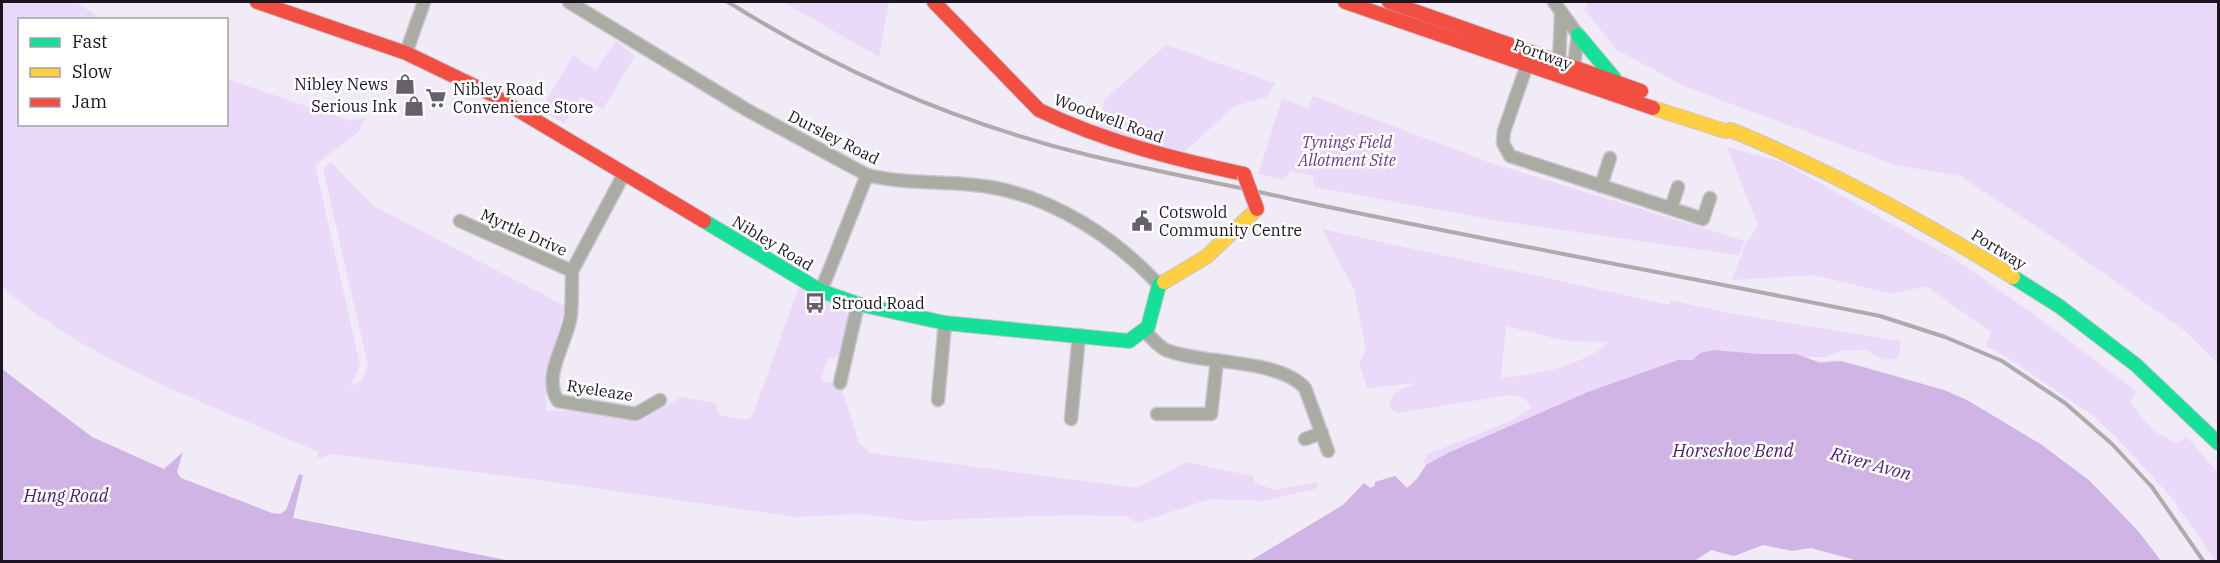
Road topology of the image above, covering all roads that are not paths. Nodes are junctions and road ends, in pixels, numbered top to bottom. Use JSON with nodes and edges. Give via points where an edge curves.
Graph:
{"nodes":[{"id":1,"x":257,"y":2,"type":"edge"},
{"id":2,"x":424,"y":2,"type":"edge"},
{"id":3,"x":569,"y":2,"type":"edge"},
{"id":4,"x":934,"y":2,"type":"edge"},
{"id":5,"x":1345,"y":2,"type":"edge"},
{"id":6,"x":1389,"y":2,"type":"edge"},
{"id":7,"x":1554,"y":2,"type":"edge"},
{"id":8,"x":1561,"y":14,"type":"junction"},
{"id":9,"x":1578,"y":35,"type":"junction"},
{"id":10,"x":1532,"y":50,"type":"junction"},
{"id":11,"x":406,"y":53,"type":"junction"},
{"id":12,"x":1560,"y":60,"type":"junction"},
{"id":13,"x":1526,"y":66,"type":"junction"},
{"id":14,"x":1575,"y":66,"type":"junction"},
{"id":15,"x":1558,"y":76,"type":"junction"},
{"id":16,"x":1572,"y":82,"type":"junction"},
{"id":17,"x":1618,"y":82,"type":"junction"},
{"id":18,"x":1731,"y":130,"type":"junction"},
{"id":19,"x":1610,"y":158,"type":"dead end"},
{"id":20,"x":624,"y":174,"type":"junction"},
{"id":21,"x":867,"y":175,"type":"junction"},
{"id":22,"x":1601,"y":186,"type":"junction"},
{"id":23,"x":1678,"y":187,"type":"dead end"},
{"id":24,"x":1710,"y":198,"type":"dead end"},
{"id":25,"x":1671,"y":208,"type":"junction"},
{"id":26,"x":460,"y":221,"type":"dead end"},
{"id":27,"x":572,"y":271,"type":"junction"},
{"id":28,"x":1159,"y":285,"type":"junction"},
{"id":29,"x":821,"y":291,"type":"junction"},
{"id":30,"x":858,"y":304,"type":"junction"},
{"id":31,"x":945,"y":323,"type":"junction"},
{"id":32,"x":1145,"y":331,"type":"junction"},
{"id":33,"x":1079,"y":335,"type":"junction"},
{"id":34,"x":1218,"y":360,"type":"junction"},
{"id":35,"x":840,"y":383,"type":"dead end"},
{"id":36,"x":660,"y":400,"type":"dead end"},
{"id":37,"x":938,"y":400,"type":"dead end"},
{"id":38,"x":1157,"y":414,"type":"dead end"},
{"id":39,"x":1071,"y":419,"type":"dead end"},
{"id":40,"x":1322,"y":433,"type":"junction"},
{"id":41,"x":1305,"y":439,"type":"dead end"},
{"id":42,"x":2218,"y":443,"type":"edge"},
{"id":43,"x":1328,"y":451,"type":"dead end"}],
"edges":[{"from":1,"to":11,"type":"main road","name":"Nibley Road"},
{"from":2,"to":11,"type":"street"},
{"from":3,"to":21,"type":"street","name":"Dursley Road","via":[[747,110]]},
{"from":4,"to":28,"type":"main road","name":"Woodwell Road","bridge":true,"via":[[1039,110],[1177,160],[1244,174],[1257,209],[1206,258]]},
{"from":5,"to":13,"type":"main road","name":"Portway"},
{"from":6,"to":10,"type":"main road","name":"Portway"},
{"from":7,"to":8,"type":"street"},
{"from":8,"to":9,"type":"street"},
{"from":8,"to":12,"type":"street"},
{"from":9,"to":14,"type":"street"},
{"from":9,"to":17,"type":"main road"},
{"from":10,"to":12,"type":"main road","name":"Portway"},
{"from":10,"to":13,"type":"street"},
{"from":11,"to":20,"type":"main road","name":"Nibley Road","via":[[491,94]]},
{"from":12,"to":14,"type":"main road","name":"Portway"},
{"from":12,"to":15,"type":"street"},
{"from":13,"to":15,"type":"main road","name":"Portway"},
{"from":13,"to":22,"type":"street","via":[[1504,131],[1505,151]]},
{"from":14,"to":16,"type":"street"},
{"from":14,"to":17,"type":"main road","name":"Portway"},
{"from":15,"to":16,"type":"main road","name":"Portway"},
{"from":16,"to":18,"type":"main road","name":"Portway"},
{"from":17,"to":18,"type":"main road","name":"Portway","via":[[1726,122]]},
{"from":18,"to":42,"type":"main road","name":"Portway","via":[[1815,165],[1957,242],[2059,306],[2136,365]]},
{"from":19,"to":22,"type":"street"},
{"from":20,"to":27,"type":"street","name":"Myrtle Drive"},
{"from":20,"to":29,"type":"main road","name":"Nibley Road"},
{"from":21,"to":28,"type":"street","name":"Dursley Road","via":[[887,180],[991,187],[1016,194],[1075,219],[1105,237],[1131,256]]},
{"from":21,"to":29,"type":"street"},
{"from":22,"to":25,"type":"street"},
{"from":23,"to":25,"type":"street"},
{"from":24,"to":25,"type":"street","via":[[1703,219]]},
{"from":26,"to":27,"type":"street","name":"Myrtle Drive"},
{"from":27,"to":36,"type":"street","name":"Ryeleaze","via":[[571,316],[551,392],[558,401],[636,414]]},
{"from":28,"to":32,"type":"main road"},
{"from":29,"to":30,"type":"main road","name":"Nibley Road"},
{"from":30,"to":31,"type":"main road","name":"Nibley Road"},
{"from":30,"to":35,"type":"street"},
{"from":31,"to":33,"type":"main road","name":"Nibley Road"},
{"from":31,"to":37,"type":"street"},
{"from":32,"to":33,"type":"main road","name":"Nibley Road","via":[[1129,341]]},
{"from":32,"to":34,"type":"street","via":[[1168,351]]},
{"from":33,"to":39,"type":"street"},
{"from":34,"to":38,"type":"street","via":[[1211,414]]},
{"from":34,"to":40,"type":"street","via":[[1299,381]]},
{"from":40,"to":41,"type":"street"},
{"from":40,"to":43,"type":"street"}]}
